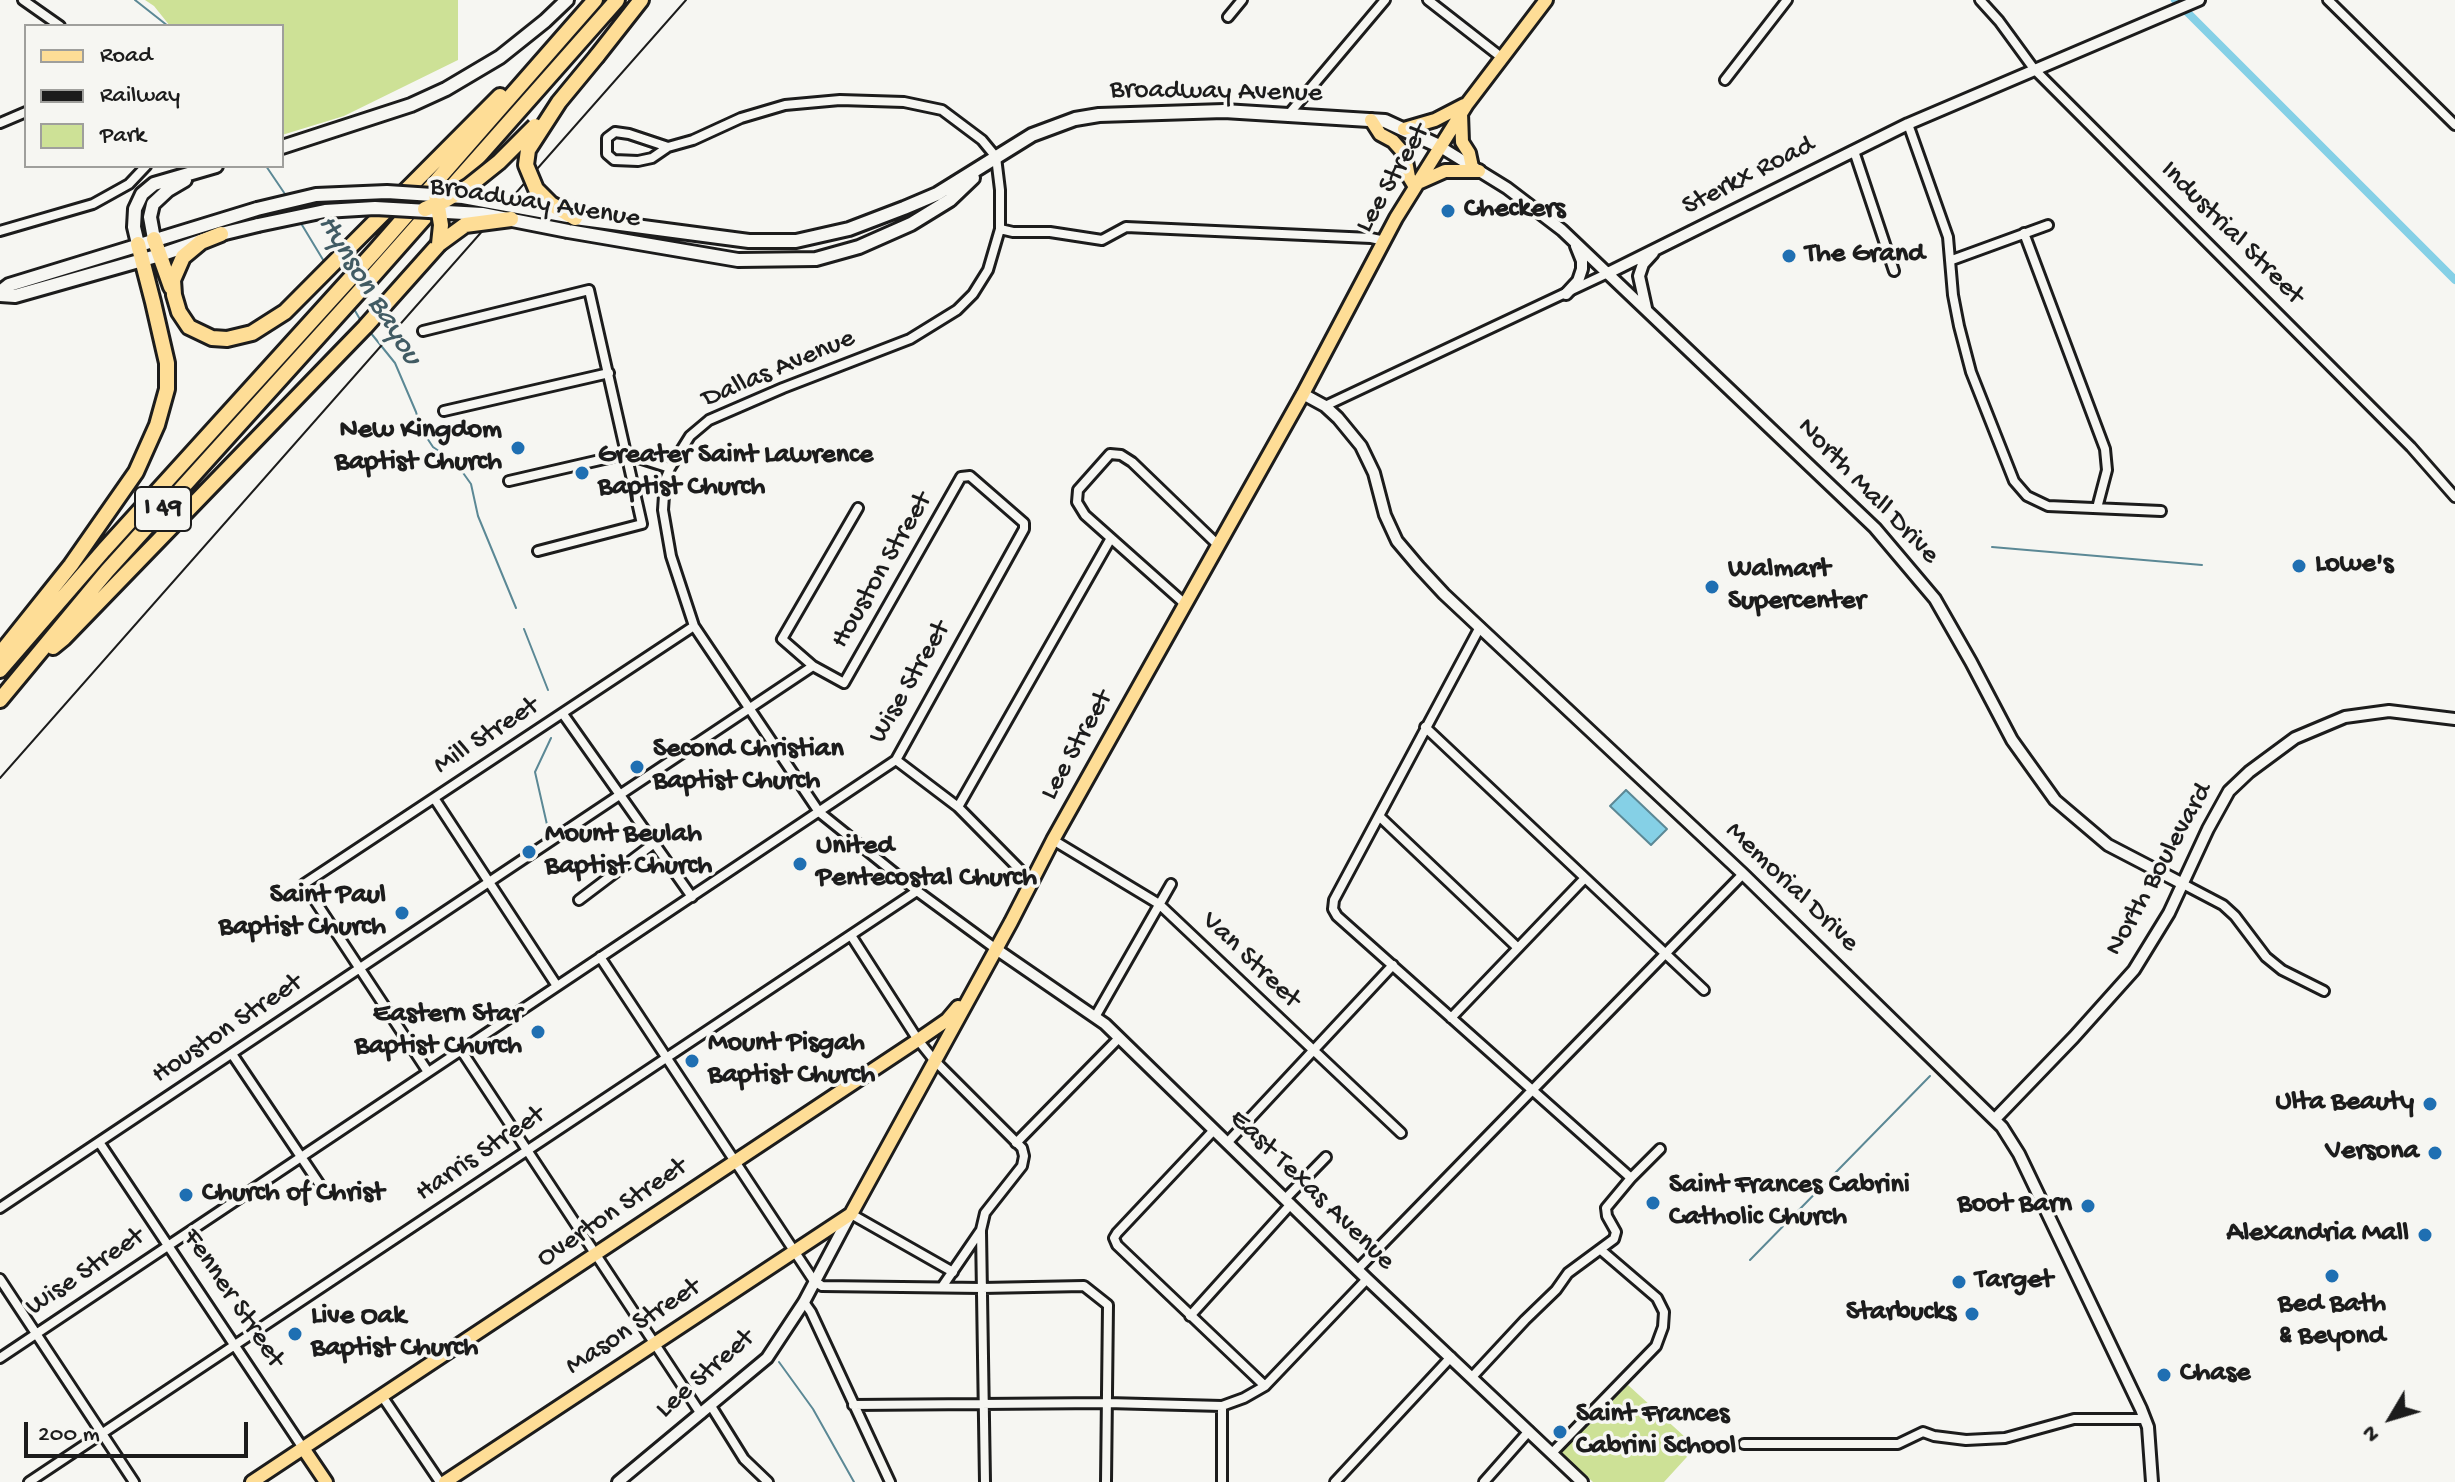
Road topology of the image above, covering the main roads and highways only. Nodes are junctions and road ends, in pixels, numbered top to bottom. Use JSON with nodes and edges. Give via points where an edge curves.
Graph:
{"nodes":[{"id":1,"x":567,"y":0,"type":"edge"},
{"id":2,"x":595,"y":0,"type":"edge"},
{"id":3,"x":617,"y":0,"type":"edge"},
{"id":4,"x":641,"y":0,"type":"edge"},
{"id":5,"x":1546,"y":0,"type":"edge"},
{"id":6,"x":575,"y":23,"type":"junction"},
{"id":7,"x":559,"y":102,"type":"junction"},
{"id":8,"x":1464,"y":108,"type":"junction"},
{"id":9,"x":1371,"y":120,"type":"junction"},
{"id":10,"x":1404,"y":129,"type":"junction"},
{"id":11,"x":284,"y":146,"type":"edge"},
{"id":12,"x":1439,"y":146,"type":"junction"},
{"id":13,"x":996,"y":157,"type":"junction"},
{"id":14,"x":208,"y":168,"type":"edge"},
{"id":15,"x":209,"y":168,"type":"edge"},
{"id":16,"x":1417,"y":185,"type":"junction"},
{"id":17,"x":453,"y":196,"type":"junction"},
{"id":18,"x":435,"y":204,"type":"junction"},
{"id":19,"x":511,"y":219,"type":"junction"},
{"id":20,"x":572,"y":224,"type":"junction"},
{"id":21,"x":221,"y":234,"type":"junction"},
{"id":22,"x":154,"y":239,"type":"junction"},
{"id":23,"x":138,"y":244,"type":"junction"},
{"id":24,"x":439,"y":244,"type":"junction"},
{"id":25,"x":160,"y":255,"type":"junction"},
{"id":26,"x":143,"y":260,"type":"junction"},
{"id":27,"x":70,"y":266,"type":"junction"},
{"id":28,"x":75,"y":279,"type":"junction"},
{"id":29,"x":0,"y":293,"type":"edge"},
{"id":30,"x":174,"y":295,"type":"junction"},
{"id":31,"x":0,"y":654,"type":"edge"},
{"id":32,"x":28,"y":667,"type":"junction"},
{"id":33,"x":0,"y":670,"type":"edge"},
{"id":34,"x":0,"y":700,"type":"edge"},
{"id":35,"x":985,"y":969,"type":"junction"},
{"id":36,"x":851,"y":1214,"type":"joint"},
{"id":37,"x":303,"y":1448,"type":"junction"},
{"id":38,"x":252,"y":1482,"type":"edge"},
{"id":39,"x":326,"y":1482,"type":"edge"},
{"id":40,"x":442,"y":1482,"type":"edge"}],
"edges":[{"from":1,"to":11,"type":"main road","via":[[500,57],[446,89]]},
{"from":2,"to":6,"type":"highway","number":"I 49"},
{"from":3,"to":32,"type":"highway","number":"I 49","via":[[107,571]]},
{"from":4,"to":7,"type":"highway","bridge":true},
{"from":5,"to":8,"type":"main road","name":"Lee Street"},
{"from":6,"to":30,"type":"highway","via":[[285,312],[252,333],[212,338],[189,327]]},
{"from":6,"to":33,"type":"highway","number":"I 49"},
{"from":7,"to":17,"type":"highway","bridge":true,"via":[[499,162]]},
{"from":7,"to":20,"type":"highway","bridge":true,"via":[[528,150],[526,165],[536,189]]},
{"from":8,"to":10,"type":"main road"},
{"from":8,"to":12,"type":"main road","name":"Lee Street"},
{"from":8,"to":16,"type":"main road","via":[[1462,142],[1476,169],[1445,171]]},
{"from":9,"to":10,"type":"main road","name":"Broadway Avenue"},
{"from":9,"to":13,"type":"main road","name":"Broadway Avenue","via":[[1224,111],[1099,115],[1032,135]]},
{"from":9,"to":16,"type":"main road","via":[[1401,150]]},
{"from":10,"to":12,"type":"main road","name":"Broadway Avenue"},
{"from":12,"to":16,"type":"main road","name":"Lee Street"},
{"from":13,"to":20,"type":"main road","name":"Broadway Avenue","via":[[904,208],[849,229],[796,241]]},
{"from":13,"to":20,"type":"main road","name":"Broadway Avenue","via":[[950,200],[911,224],[816,259],[738,260]]},
{"from":14,"to":23,"type":"main road","via":[[154,184],[142,194],[135,209]]},
{"from":15,"to":22,"type":"main road","via":[[153,204]]},
{"from":16,"to":35,"type":"main road","name":"Lee Street"},
{"from":17,"to":18,"type":"highway","bridge":true},
{"from":17,"to":20,"type":"main road","name":"Broadway Avenue","bridge":true,"via":[[516,205]]},
{"from":18,"to":19,"type":"main road","name":"Broadway Avenue","bridge":true},
{"from":18,"to":21,"type":"main road","name":"Broadway Avenue","bridge":true,"via":[[325,211]]},
{"from":18,"to":22,"type":"main road","name":"Broadway Avenue","bridge":true,"via":[[387,192],[316,195]]},
{"from":18,"to":24,"type":"highway","bridge":true},
{"from":19,"to":20,"type":"main road","name":"Broadway Avenue","bridge":true},
{"from":19,"to":24,"type":"highway","bridge":true,"via":[[465,225]]},
{"from":21,"to":25,"type":"main road","name":"Broadway Avenue"},
{"from":21,"to":30,"type":"highway","via":[[183,257],[173,280]]},
{"from":22,"to":23,"type":"main road","name":"Broadway Avenue"},
{"from":22,"to":25,"type":"highway"},
{"from":23,"to":26,"type":"highway"},
{"from":23,"to":27,"type":"main road","name":"Broadway Avenue"},
{"from":24,"to":32,"type":"highway","via":[[245,452],[64,638]]},
{"from":25,"to":26,"type":"main road","name":"Broadway Avenue"},
{"from":25,"to":30,"type":"highway"},
{"from":26,"to":28,"type":"main road","name":"Broadway Avenue"},
{"from":26,"to":31,"type":"highway","via":[[167,363],[167,389],[157,425],[136,472]]},
{"from":27,"to":28,"type":"main road"},
{"from":27,"to":29,"type":"main road","name":"Broadway Avenue","via":[[9,285]]},
{"from":28,"to":29,"type":"main road","name":"Broadway Avenue","via":[[15,296]]},
{"from":32,"to":34,"type":"highway","number":"I 49"},
{"from":35,"to":36,"type":"main road","name":"Lee Street"},
{"from":35,"to":37,"type":"main road","name":"Overton Street","via":[[954,1013],[918,1040]]},
{"from":36,"to":40,"type":"main road","name":"Mason Street"},
{"from":37,"to":38,"type":"main road","name":"Overton Street"},
{"from":37,"to":39,"type":"main road","name":"Fenner Street"}]}
